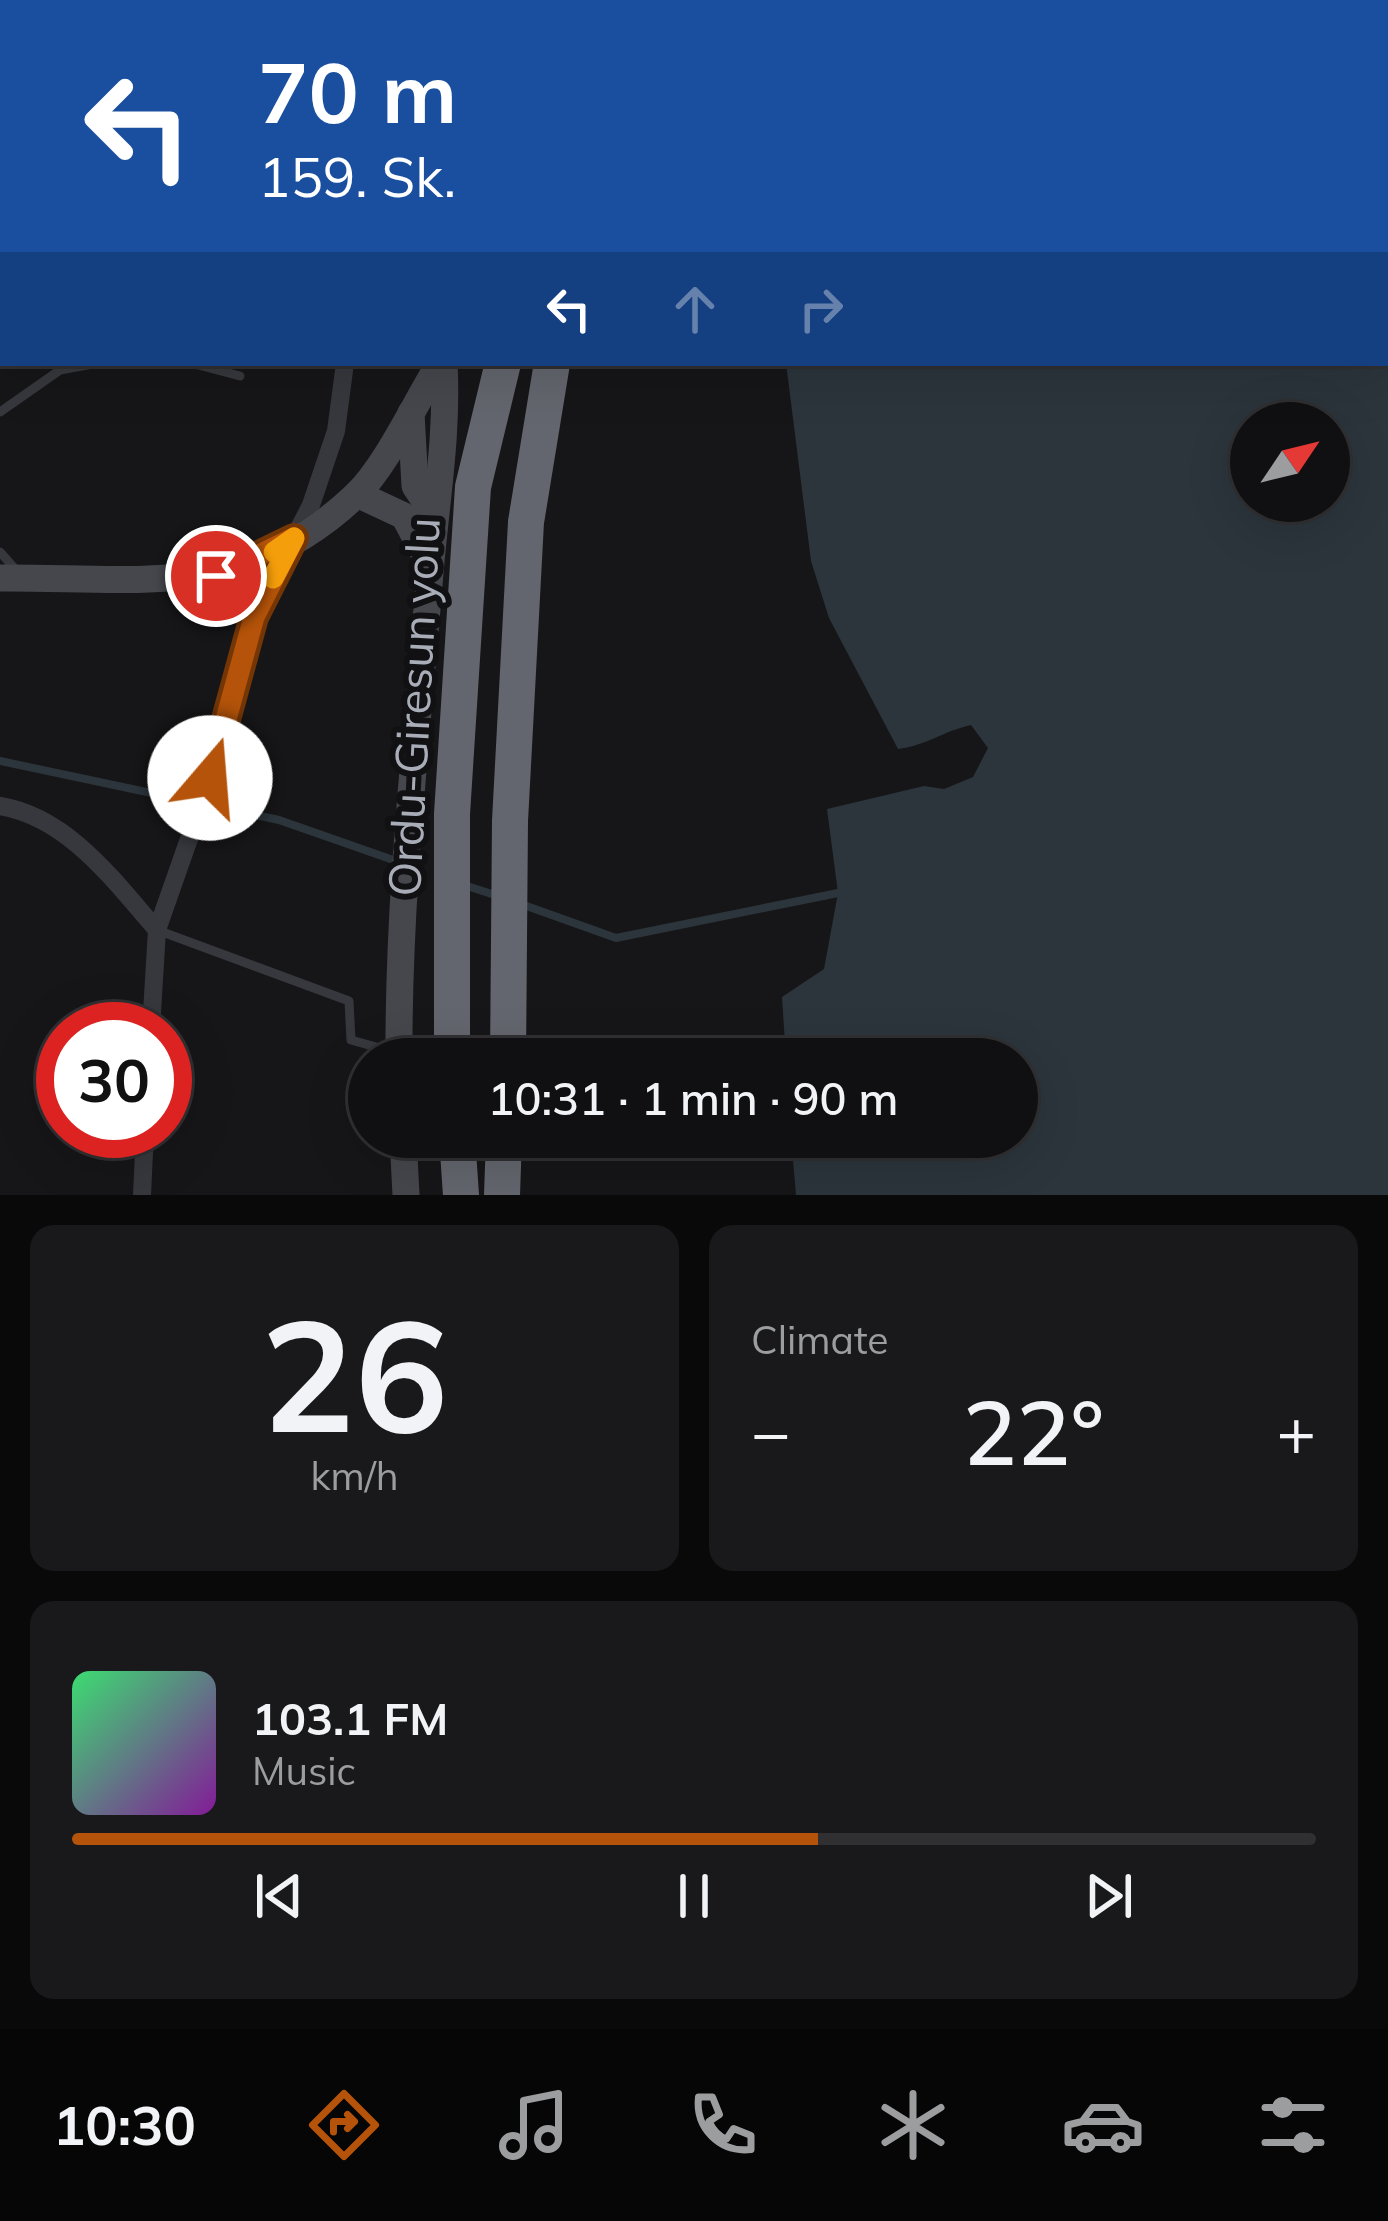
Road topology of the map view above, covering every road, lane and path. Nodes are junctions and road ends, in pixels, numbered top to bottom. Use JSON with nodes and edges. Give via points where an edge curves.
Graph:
{"nodes":[{"id":1,"x":82,"y":366,"type":"edge"},
{"id":2,"x":202,"y":366,"type":"edge"},
{"id":3,"x":345,"y":366,"type":"edge"},
{"id":4,"x":440,"y":366,"type":"edge"},
{"id":5,"x":442,"y":366,"type":"edge"},
{"id":6,"x":501,"y":366,"type":"edge"},
{"id":7,"x":552,"y":366,"type":"edge"},
{"id":8,"x":240,"y":376,"type":"dead end"},
{"id":9,"x":411,"y":409,"type":"junction"},
{"id":10,"x":0,"y":412,"type":"edge"},
{"id":11,"x":357,"y":494,"type":"junction"},
{"id":12,"x":435,"y":516,"type":"junction"},
{"id":13,"x":294,"y":538,"type":"junction"},
{"id":14,"x":0,"y":552,"type":"edge"},
{"id":15,"x":430,"y":569,"type":"junction"},
{"id":16,"x":11,"y":578,"type":"edge"},
{"id":17,"x":0,"y":806,"type":"edge"},
{"id":18,"x":157,"y":930,"type":"junction"},
{"id":19,"x":153,"y":1002,"type":"edge"},
{"id":20,"x":351,"y":1038,"type":"edge"},
{"id":21,"x":400,"y":1038,"type":"edge"},
{"id":22,"x":451,"y":1038,"type":"edge"},
{"id":23,"x":509,"y":1038,"type":"edge"},
{"id":24,"x":144,"y":1158,"type":"edge"},
{"id":25,"x":404,"y":1158,"type":"edge"},
{"id":26,"x":458,"y":1158,"type":"edge"},
{"id":27,"x":503,"y":1158,"type":"edge"},
{"id":28,"x":142,"y":1195,"type":"edge"},
{"id":29,"x":406,"y":1195,"type":"edge"},
{"id":30,"x":461,"y":1195,"type":"edge"},
{"id":31,"x":502,"y":1195,"type":"edge"}],
"edges":[{"from":1,"to":10,"type":"lane","via":[[60,370]]},
{"from":2,"to":8,"type":"lane"},
{"from":3,"to":13,"type":"street","via":[[336,431]]},
{"from":4,"to":9,"type":"street"},
{"from":5,"to":12,"type":"street","via":[[445,466]]},
{"from":6,"to":22,"type":"highway","name":"Ordu-Giresun yolu","via":[[473,487],[452,814]]},
{"from":7,"to":23,"type":"highway","via":[[526,522]]},
{"from":9,"to":11,"type":"street"},
{"from":9,"to":12,"type":"street","via":[[415,486]]},
{"from":11,"to":13,"type":"street"},
{"from":11,"to":15,"type":"street","via":[[404,516]]},
{"from":12,"to":15,"type":"street"},
{"from":13,"to":16,"type":"street","via":[[216,576]]},
{"from":13,"to":18,"type":"street","via":[[254,617],[224,742]]},
{"from":14,"to":16,"type":"lane"},
{"from":15,"to":21,"type":"street"},
{"from":17,"to":18,"type":"street","via":[[32,811],[95,860]]},
{"from":18,"to":19,"type":"street"},
{"from":18,"to":20,"type":"lane","via":[[350,1001]]},
{"from":24,"to":28,"type":"street"},
{"from":25,"to":29,"type":"street"},
{"from":26,"to":30,"type":"highway"},
{"from":27,"to":31,"type":"highway"}]}
